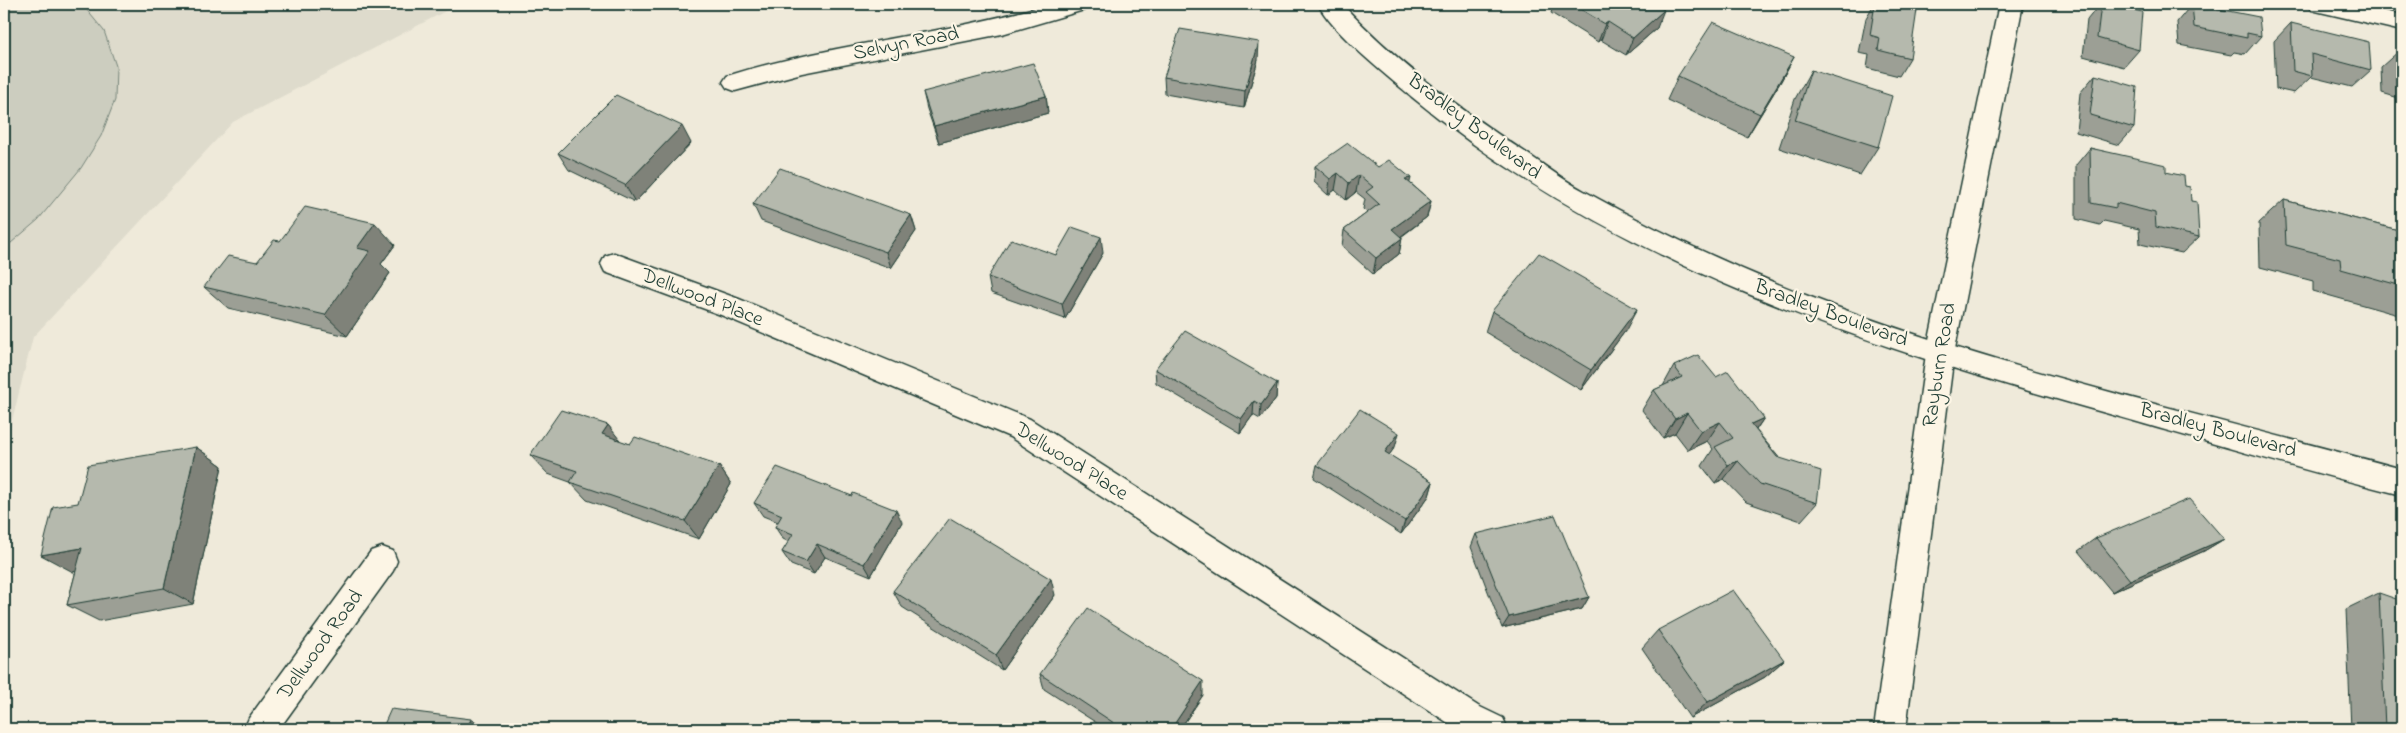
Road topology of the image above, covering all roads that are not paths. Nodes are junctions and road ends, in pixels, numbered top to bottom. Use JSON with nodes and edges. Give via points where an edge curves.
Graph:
{"nodes":[{"id":1,"x":1076,"y":4,"type":"edge"},
{"id":2,"x":1329,"y":4,"type":"edge"},
{"id":3,"x":2011,"y":4,"type":"edge"},
{"id":4,"x":2320,"y":4,"type":"edge"},
{"id":5,"x":2402,"y":23,"type":"edge"},
{"id":6,"x":735,"y":82,"type":"dead end"},
{"id":7,"x":614,"y":264,"type":"dead end"},
{"id":8,"x":1940,"y":354,"type":"junction"},
{"id":9,"x":2402,"y":482,"type":"edge"},
{"id":10,"x":382,"y":561,"type":"dead end"},
{"id":11,"x":260,"y":729,"type":"edge"},
{"id":12,"x":1492,"y":729,"type":"edge"},
{"id":13,"x":1890,"y":729,"type":"edge"}],
"edges":[{"from":1,"to":6,"type":"street","name":"Selvyn Road","via":[[1002,26],[802,64]]},
{"from":2,"to":8,"type":"street","name":"Bradley Boulevard","via":[[1383,58],[1438,105],[1572,197],[1631,230],[1713,269]]},
{"from":3,"to":8,"type":"street","name":"Rayburn Road"},
{"from":4,"to":5,"type":"street"},
{"from":7,"to":12,"type":"street","name":"Dellwood Place","via":[[730,307],[1020,428],[1467,717]]},
{"from":8,"to":9,"type":"street","name":"Bradley Boulevard"},
{"from":8,"to":13,"type":"street","name":"Rayburn Road"},
{"from":10,"to":11,"type":"street","name":"Dellwood Road"}]}
